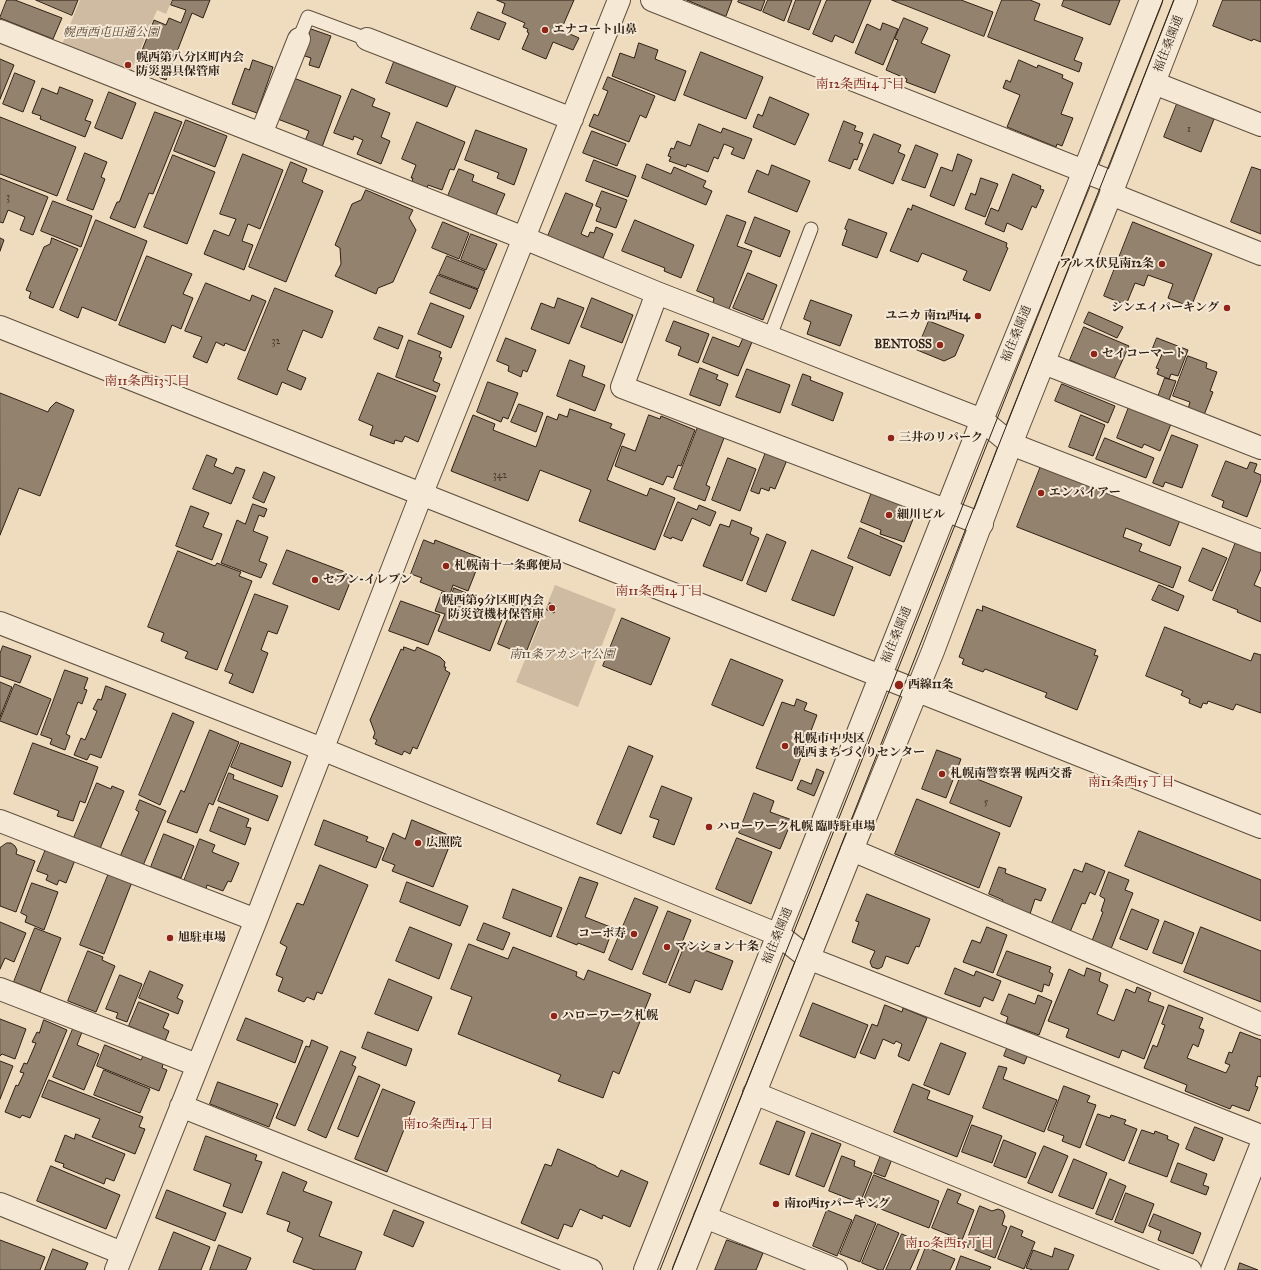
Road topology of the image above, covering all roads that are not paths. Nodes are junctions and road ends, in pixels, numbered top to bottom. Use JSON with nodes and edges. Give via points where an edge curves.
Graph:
{"nodes":[{"id":1,"x":619,"y":0,"type":"edge"},
{"id":2,"x":652,"y":0,"type":"edge"},
{"id":3,"x":1151,"y":0,"type":"edge"},
{"id":4,"x":1186,"y":0,"type":"edge"},
{"id":5,"x":0,"y":31,"type":"edge"},
{"id":6,"x":299,"y":39,"type":"joint"},
{"id":7,"x":367,"y":39,"type":"joint"},
{"id":8,"x":1154,"y":83,"type":"junction"},
{"id":9,"x":572,"y":119,"type":"junction"},
{"id":10,"x":1261,"y":124,"type":"edge"},
{"id":11,"x":261,"y":134,"type":"junction"},
{"id":12,"x":1084,"y":171,"type":"junction"},
{"id":13,"x":1113,"y":188,"type":"junction"},
{"id":14,"x":811,"y":230,"type":"dead end"},
{"id":15,"x":524,"y":238,"type":"junction"},
{"id":16,"x":1261,"y":254,"type":"edge"},
{"id":17,"x":657,"y":293,"type":"junction"},
{"id":18,"x":0,"y":326,"type":"edge"},
{"id":19,"x":770,"y":336,"type":"junction"},
{"id":20,"x":1044,"y":362,"type":"junction"},
{"id":21,"x":982,"y":420,"type":"junction"},
{"id":22,"x":1011,"y":444,"type":"junction"},
{"id":23,"x":1261,"y":448,"type":"edge"},
{"id":24,"x":422,"y":493,"type":"junction"},
{"id":25,"x":947,"y":510,"type":"junction"},
{"id":26,"x":982,"y":524,"type":"junction"},
{"id":27,"x":1261,"y":541,"type":"edge"},
{"id":28,"x":0,"y":622,"type":"edge"},
{"id":29,"x":881,"y":676,"type":"junction"},
{"id":30,"x":918,"y":690,"type":"junction"},
{"id":31,"x":322,"y":749,"type":"junction"},
{"id":32,"x":0,"y":821,"type":"edge"},
{"id":33,"x":1261,"y":826,"type":"edge"},
{"id":34,"x":852,"y":850,"type":"junction"},
{"id":35,"x":256,"y":920,"type":"junction"},
{"id":36,"x":779,"y":935,"type":"junction"},
{"id":37,"x":808,"y":958,"type":"junction"},
{"id":38,"x":0,"y":989,"type":"edge"},
{"id":39,"x":1261,"y":1024,"type":"edge"},
{"id":40,"x":197,"y":1065,"type":"junction"},
{"id":41,"x":754,"y":1093,"type":"junction"},
{"id":42,"x":181,"y":1106,"type":"junction"},
{"id":43,"x":1261,"y":1136,"type":"edge"},
{"id":44,"x":1261,"y":1146,"type":"edge"},
{"id":45,"x":0,"y":1204,"type":"edge"},
{"id":46,"x":705,"y":1218,"type":"junction"},
{"id":47,"x":119,"y":1262,"type":"edge"},
{"id":48,"x":591,"y":1270,"type":"edge"},
{"id":49,"x":645,"y":1270,"type":"edge"},
{"id":50,"x":684,"y":1270,"type":"edge"},
{"id":51,"x":836,"y":1270,"type":"edge"},
{"id":52,"x":1190,"y":1270,"type":"edge"},
{"id":53,"x":1212,"y":1270,"type":"edge"}],
"edges":[{"from":1,"to":9,"type":"street"},
{"from":2,"to":12,"type":"street"},
{"from":3,"to":12,"type":"street","name":"福住桑園通"},
{"from":4,"to":8,"type":"street","name":"福住桑園通"},
{"from":5,"to":11,"type":"street"},
{"from":6,"to":7,"type":"lane","via":[[308,17]]},
{"from":6,"to":11,"type":"street"},
{"from":7,"to":9,"type":"street"},
{"from":8,"to":10,"type":"street"},
{"from":8,"to":13,"type":"street","name":"福住桑園通"},
{"from":9,"to":15,"type":"street"},
{"from":11,"to":15,"type":"street"},
{"from":12,"to":13,"type":"street"},
{"from":12,"to":21,"type":"street","name":"福住桑園通"},
{"from":13,"to":16,"type":"street"},
{"from":13,"to":20,"type":"street","name":"福住桑園通"},
{"from":14,"to":19,"type":"lane"},
{"from":15,"to":17,"type":"street"},
{"from":15,"to":24,"type":"street"},
{"from":17,"to":19,"type":"street"},
{"from":17,"to":25,"type":"street","via":[[622,387]]},
{"from":18,"to":24,"type":"street"},
{"from":19,"to":21,"type":"street"},
{"from":20,"to":22,"type":"street","name":"福住桑園通"},
{"from":20,"to":23,"type":"street"},
{"from":21,"to":22,"type":"street"},
{"from":21,"to":25,"type":"street","name":"福住桑園通"},
{"from":22,"to":26,"type":"street","name":"福住桑園通"},
{"from":22,"to":27,"type":"street"},
{"from":24,"to":29,"type":"street"},
{"from":24,"to":31,"type":"street"},
{"from":25,"to":26,"type":"street"},
{"from":25,"to":29,"type":"street","name":"福住桑園通"},
{"from":26,"to":30,"type":"street","name":"福住桑園通"},
{"from":28,"to":31,"type":"street"},
{"from":29,"to":30,"type":"street"},
{"from":29,"to":36,"type":"street","name":"福住桑園通"},
{"from":30,"to":33,"type":"street"},
{"from":30,"to":34,"type":"street","name":"福住桑園通"},
{"from":31,"to":35,"type":"street"},
{"from":31,"to":36,"type":"street"},
{"from":32,"to":35,"type":"street"},
{"from":34,"to":37,"type":"street","name":"福住桑園通"},
{"from":34,"to":39,"type":"street"},
{"from":35,"to":40,"type":"street"},
{"from":36,"to":37,"type":"street"},
{"from":36,"to":49,"type":"street","name":"福住桑園通"},
{"from":37,"to":41,"type":"street","name":"福住桑園通"},
{"from":37,"to":43,"type":"street"},
{"from":38,"to":40,"type":"street"},
{"from":40,"to":42,"type":"street"},
{"from":41,"to":46,"type":"street","name":"福住桑園通"},
{"from":41,"to":52,"type":"street"},
{"from":42,"to":47,"type":"street"},
{"from":42,"to":48,"type":"street"},
{"from":44,"to":53,"type":"street"},
{"from":45,"to":47,"type":"street"},
{"from":46,"to":50,"type":"street","name":"福住桑園通"},
{"from":46,"to":51,"type":"street"}]}
